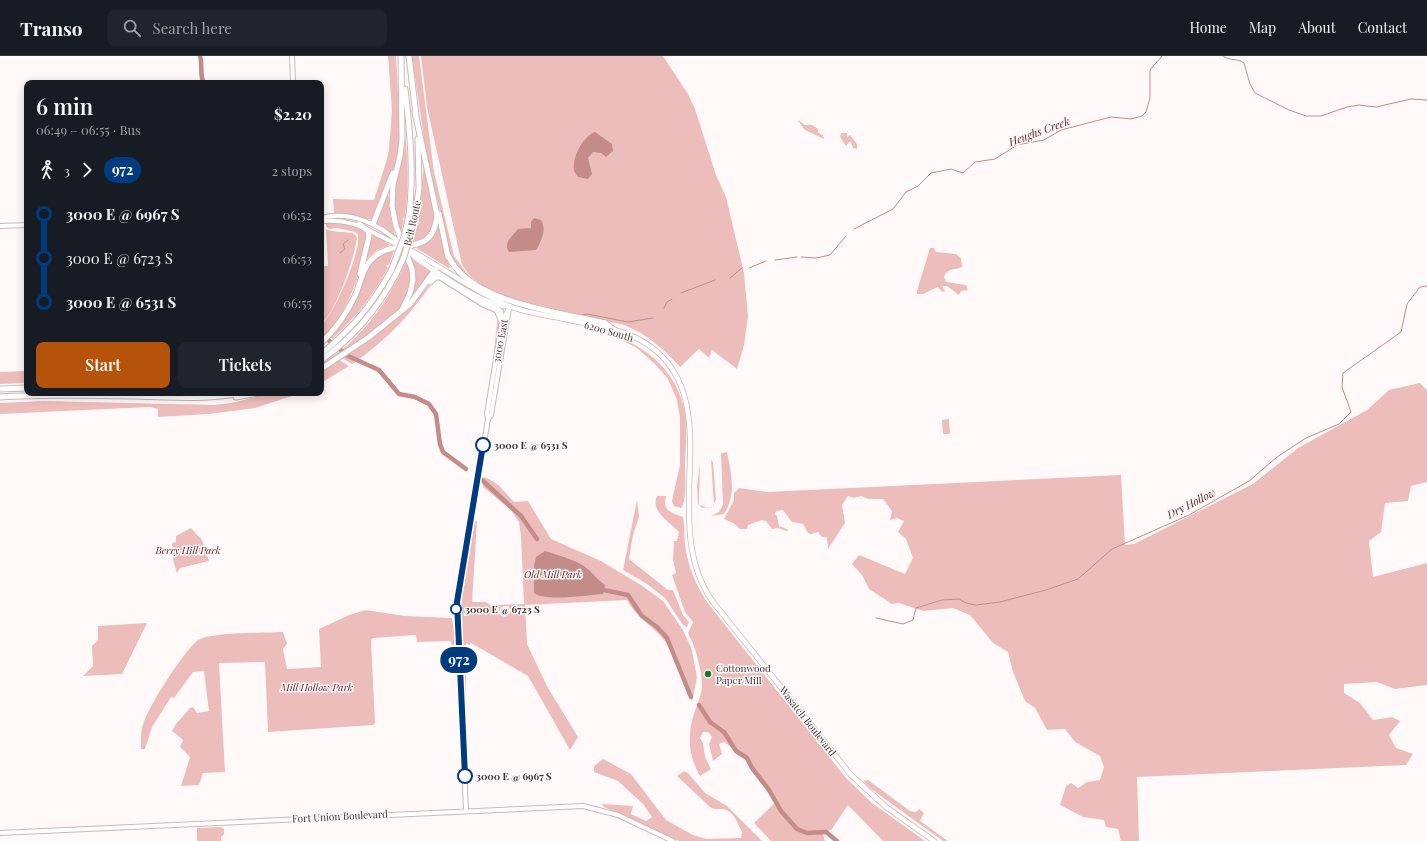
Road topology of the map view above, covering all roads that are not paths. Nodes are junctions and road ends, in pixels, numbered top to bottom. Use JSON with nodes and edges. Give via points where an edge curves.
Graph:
{"nodes":[{"id":1,"x":292,"y":56,"type":"edge"},
{"id":2,"x":401,"y":56,"type":"edge"},
{"id":3,"x":409,"y":56,"type":"edge"},
{"id":4,"x":293,"y":80,"type":"edge"},
{"id":5,"x":416,"y":112,"type":"junction"},
{"id":6,"x":400,"y":156,"type":"junction"},
{"id":7,"x":433,"y":194,"type":"junction"},
{"id":8,"x":324,"y":217,"type":"edge"},
{"id":9,"x":324,"y":221,"type":"edge"},
{"id":10,"x":359,"y":224,"type":"junction"},
{"id":11,"x":24,"y":225,"type":"edge"},
{"id":12,"x":0,"y":226,"type":"edge"},
{"id":13,"x":372,"y":227,"type":"junction"},
{"id":14,"x":404,"y":247,"type":"junction"},
{"id":15,"x":448,"y":255,"type":"junction"},
{"id":16,"x":435,"y":270,"type":"junction"},
{"id":17,"x":462,"y":281,"type":"junction"},
{"id":18,"x":424,"y":287,"type":"junction"},
{"id":19,"x":355,"y":295,"type":"junction"},
{"id":20,"x":490,"y":303,"type":"junction"},
{"id":21,"x":510,"y":306,"type":"junction"},
{"id":22,"x":402,"y":310,"type":"junction"},
{"id":23,"x":502,"y":322,"type":"junction"},
{"id":24,"x":616,"y":331,"type":"junction"},
{"id":25,"x":324,"y":340,"type":"edge"},
{"id":26,"x":343,"y":340,"type":"junction"},
{"id":27,"x":324,"y":356,"type":"edge"},
{"id":28,"x":324,"y":367,"type":"edge"},
{"id":29,"x":24,"y":388,"type":"edge"},
{"id":30,"x":0,"y":389,"type":"edge"},
{"id":31,"x":31,"y":396,"type":"edge"},
{"id":32,"x":140,"y":396,"type":"edge"},
{"id":33,"x":223,"y":396,"type":"edge"},
{"id":34,"x":241,"y":396,"type":"edge"},
{"id":35,"x":0,"y":397,"type":"edge"},
{"id":36,"x":217,"y":397,"type":"junction"},
{"id":37,"x":488,"y":419,"type":"junction"},
{"id":38,"x":690,"y":512,"type":"joint"},
{"id":39,"x":466,"y":810,"type":"junction"},
{"id":40,"x":0,"y":833,"type":"edge"},
{"id":41,"x":673,"y":841,"type":"edge"},
{"id":42,"x":934,"y":841,"type":"edge"}],
"edges":[{"from":1,"to":4,"type":"main road"},
{"from":2,"to":6,"type":"highway","via":[[403,121]]},
{"from":2,"to":26,"type":"highway","name":"Belt Route","bridge":true,"via":[[412,165],[412,187],[404,237],[391,271],[371,304]]},
{"from":3,"to":5,"type":"highway","name":"Belt Route"},
{"from":5,"to":7,"type":"highway"},
{"from":5,"to":26,"type":"highway","name":"Belt Route","bridge":true,"via":[[419,188],[415,217],[404,257],[378,306]]},
{"from":6,"to":13,"type":"highway"},
{"from":6,"to":14,"type":"highway","via":[[393,184],[392,206]]},
{"from":7,"to":14,"type":"highway","via":[[437,215],[435,229],[424,242]]},
{"from":7,"to":15,"type":"highway"},
{"from":8,"to":13,"type":"main road","name":"6200 South","via":[[350,217]]},
{"from":9,"to":10,"type":"main road","name":"6200 South"},
{"from":10,"to":13,"type":"main road","name":"6200 South"},
{"from":10,"to":19,"type":"highway","via":[[368,231],[369,236]]},
{"from":11,"to":12,"type":"main road"},
{"from":13,"to":14,"type":"main road","name":"6200 South","via":[[391,235]]},
{"from":14,"to":16,"type":"main road","name":"6200 South"},
{"from":14,"to":17,"type":"main road","name":"6200 South"},
{"from":14,"to":19,"type":"highway","via":[[388,249],[372,259],[363,273]]},
{"from":14,"to":22,"type":"highway","via":[[413,280]]},
{"from":15,"to":17,"type":"highway","via":[[452,270]]},
{"from":15,"to":24,"type":"highway","via":[[459,273],[495,296],[605,323]]},
{"from":16,"to":18,"type":"highway"},
{"from":16,"to":20,"type":"main road","name":"6200 South"},
{"from":17,"to":21,"type":"main road","name":"6200 South"},
{"from":18,"to":22,"type":"highway"},
{"from":18,"to":23,"type":"highway","via":[[436,277],[440,277],[497,310]]},
{"from":19,"to":25,"type":"highway","via":[[343,319]]},
{"from":20,"to":21,"type":"main road","name":"6200 South","via":[[501,307]]},
{"from":20,"to":23,"type":"main road","via":[[501,311]]},
{"from":21,"to":23,"type":"main road","name":"3000 East"},
{"from":21,"to":24,"type":"main road","name":"6200 South"},
{"from":21,"to":37,"type":"main road","name":"3000 East","via":[[491,415]]},
{"from":22,"to":28,"type":"highway","via":[[351,350]]},
{"from":23,"to":37,"type":"main road","name":"3000 East"},
{"from":24,"to":38,"type":"main road","name":"6200 South","via":[[634,337],[654,350],[670,366],[682,388],[690,421]]},
{"from":26,"to":27,"type":"highway","name":"Belt Route"},
{"from":29,"to":30,"type":"highway"},
{"from":31,"to":35,"type":"highway"},
{"from":32,"to":36,"type":"highway"},
{"from":33,"to":36,"type":"highway"},
{"from":34,"to":36,"type":"highway"},
{"from":37,"to":39,"type":"main road","name":"3000 East","via":[[456,606]]},
{"from":38,"to":42,"type":"main road","name":"Wasatch Boulevard","via":[[692,557],[702,584],[714,602],[851,775],[886,807]]},
{"from":39,"to":40,"type":"main road","name":"Fort Union Boulevard"},
{"from":39,"to":41,"type":"main road","name":"Fort Union Boulevard","via":[[583,806],[618,815]]}]}
